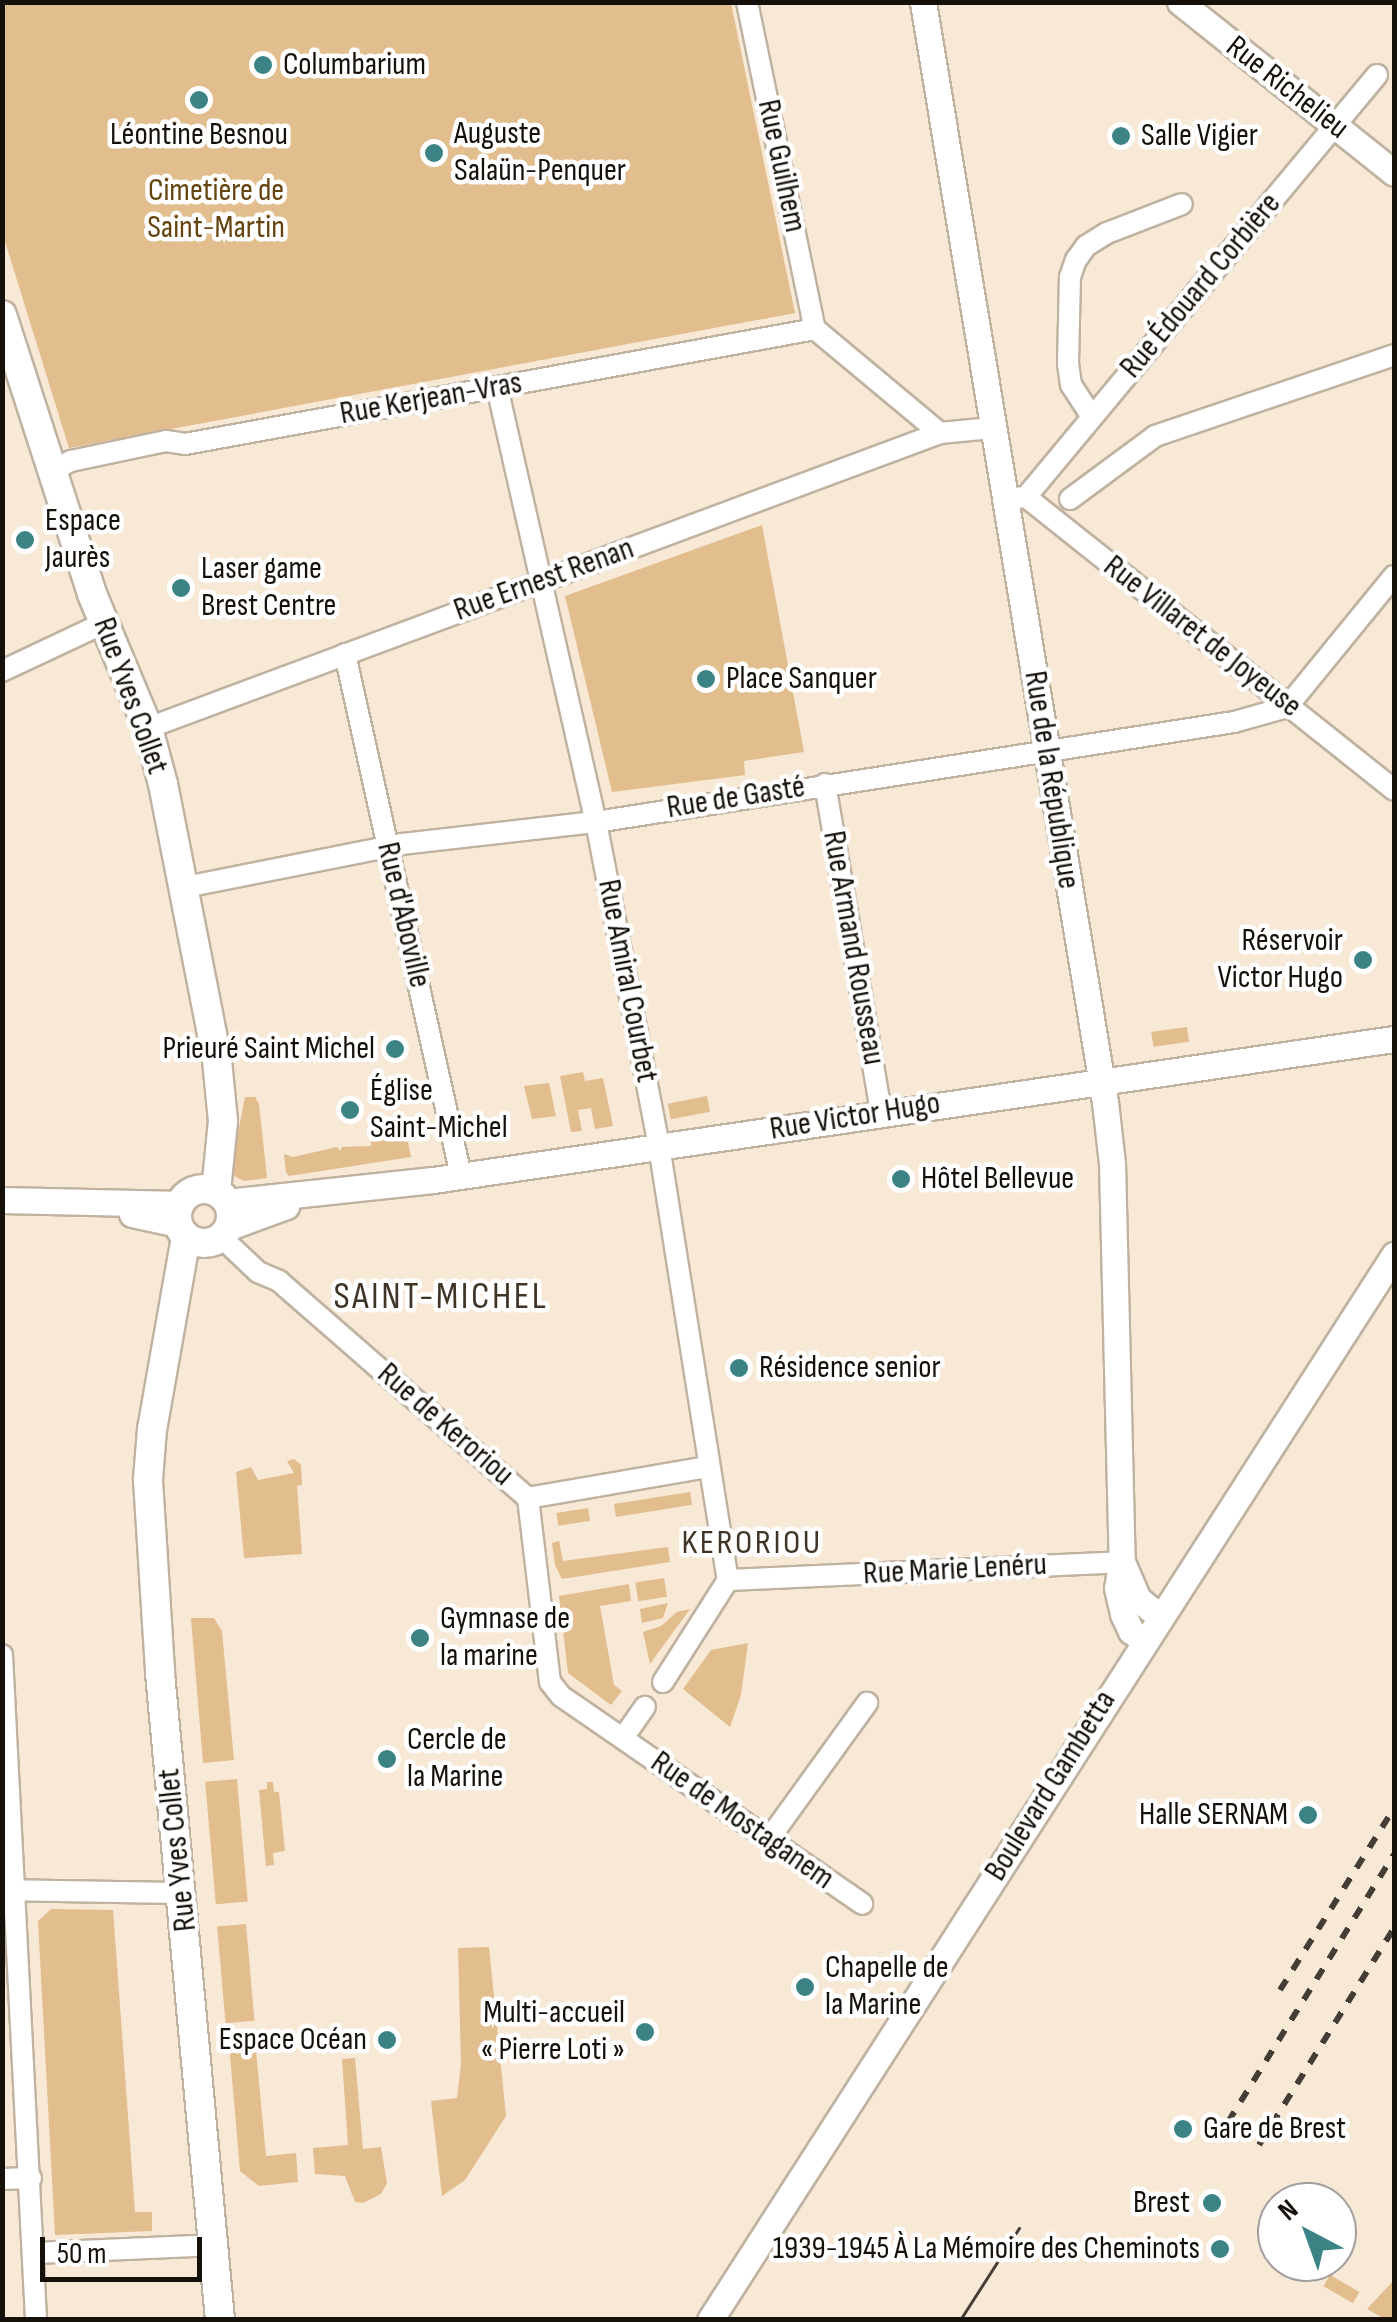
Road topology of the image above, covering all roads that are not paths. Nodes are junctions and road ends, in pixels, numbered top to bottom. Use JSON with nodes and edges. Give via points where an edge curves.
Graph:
{"nodes":[{"id":1,"x":746,"y":2,"type":"edge"},
{"id":2,"x":924,"y":2,"type":"edge"},
{"id":3,"x":1180,"y":2,"type":"edge"},
{"id":4,"x":1377,"y":75,"type":"dead end"},
{"id":5,"x":1335,"y":125,"type":"junction"},
{"id":6,"x":1394,"y":173,"type":"edge"},
{"id":7,"x":1182,"y":204,"type":"dead end"},
{"id":8,"x":2,"y":315,"type":"edge"},
{"id":9,"x":814,"y":329,"type":"junction"},
{"id":10,"x":1394,"y":355,"type":"edge"},
{"id":11,"x":497,"y":387,"type":"junction"},
{"id":12,"x":1092,"y":417,"type":"junction"},
{"id":13,"x":992,"y":428,"type":"junction"},
{"id":14,"x":940,"y":432,"type":"junction"},
{"id":15,"x":50,"y":472,"type":"junction"},
{"id":16,"x":1016,"y":498,"type":"junction"},
{"id":17,"x":1070,"y":499,"type":"dead end"},
{"id":18,"x":1394,"y":576,"type":"edge"},
{"id":19,"x":540,"y":582,"type":"junction"},
{"id":20,"x":104,"y":623,"type":"junction"},
{"id":21,"x":346,"y":654,"type":"junction"},
{"id":22,"x":2,"y":672,"type":"edge"},
{"id":23,"x":1287,"y":707,"type":"junction"},
{"id":24,"x":148,"y":728,"type":"junction"},
{"id":25,"x":1046,"y":751,"type":"junction"},
{"id":26,"x":825,"y":784,"type":"junction"},
{"id":27,"x":1394,"y":790,"type":"edge"},
{"id":28,"x":596,"y":822,"type":"junction"},
{"id":29,"x":388,"y":846,"type":"junction"},
{"id":30,"x":185,"y":887,"type":"junction"},
{"id":31,"x":1394,"y":1038,"type":"edge"},
{"id":32,"x":1102,"y":1080,"type":"junction"},
{"id":33,"x":881,"y":1113,"type":"junction"},
{"id":34,"x":659,"y":1146,"type":"junction"},
{"id":35,"x":461,"y":1176,"type":"junction"},
{"id":36,"x":2,"y":1200,"type":"edge"},
{"id":37,"x":205,"y":1217,"type":"junction"},
{"id":38,"x":1394,"y":1255,"type":"edge"},
{"id":39,"x":708,"y":1467,"type":"junction"},
{"id":40,"x":528,"y":1498,"type":"junction"},
{"id":41,"x":1122,"y":1562,"type":"junction"},
{"id":42,"x":728,"y":1580,"type":"junction"},
{"id":43,"x":1160,"y":1618,"type":"junction"},
{"id":44,"x":1144,"y":1641,"type":"junction"},
{"id":45,"x":2,"y":1655,"type":"edge"},
{"id":46,"x":663,"y":1682,"type":"dead end"},
{"id":47,"x":4,"y":1697,"type":"edge"},
{"id":48,"x":866,"y":1703,"type":"dead end"},
{"id":49,"x":645,"y":1707,"type":"dead end"},
{"id":50,"x":623,"y":1738,"type":"junction"},
{"id":51,"x":770,"y":1839,"type":"junction"},
{"id":52,"x":9,"y":1890,"type":"edge"},
{"id":53,"x":182,"y":1893,"type":"junction"},
{"id":54,"x":862,"y":1904,"type":"dead end"},
{"id":55,"x":31,"y":2178,"type":"junction"},
{"id":56,"x":2,"y":2179,"type":"edge"},
{"id":57,"x":213,"y":2246,"type":"junction"},
{"id":58,"x":33,"y":2253,"type":"junction"},
{"id":59,"x":36,"y":2320,"type":"edge"},
{"id":60,"x":220,"y":2320,"type":"edge"},
{"id":61,"x":710,"y":2320,"type":"edge"}],
"edges":[{"from":1,"to":9,"type":"street","name":"Rue Guilhem"},
{"from":2,"to":13,"type":"street","name":"Rue de la République"},
{"from":3,"to":5,"type":"street","name":"Rue Richelieu"},
{"from":4,"to":5,"type":"street","name":"Rue Édouard Corbière"},
{"from":5,"to":6,"type":"street","name":"Rue Richelieu"},
{"from":5,"to":12,"type":"street","name":"Rue Édouard Corbière"},
{"from":7,"to":12,"type":"street","via":[[1107,233],[1076,260],[1068,364],[1071,385]]},
{"from":8,"to":15,"type":"main road","name":"Rue Yves Collet"},
{"from":9,"to":11,"type":"street","name":"Rue Kerjean-Vras"},
{"from":9,"to":14,"type":"street"},
{"from":10,"to":17,"type":"street","via":[[1155,436]]},
{"from":11,"to":15,"type":"street","name":"Rue Kerjean-Vras","via":[[185,444],[166,441]]},
{"from":11,"to":19,"type":"street","name":"Rue Amiral Courbet"},
{"from":12,"to":16,"type":"street","name":"Rue Édouard Corbière"},
{"from":13,"to":14,"type":"street"},
{"from":13,"to":16,"type":"street","name":"Rue de la République"},
{"from":14,"to":19,"type":"street","name":"Rue Ernest Renan"},
{"from":15,"to":20,"type":"main road","name":"Rue Yves Collet"},
{"from":16,"to":23,"type":"street","name":"Rue Villaret de Joyeuse"},
{"from":16,"to":25,"type":"street","name":"Rue de la République"},
{"from":18,"to":23,"type":"street"},
{"from":19,"to":21,"type":"street","name":"Rue Ernest Renan"},
{"from":19,"to":28,"type":"street","name":"Rue Amiral Courbet"},
{"from":20,"to":22,"type":"street"},
{"from":20,"to":24,"type":"main road","name":"Rue Yves Collet"},
{"from":21,"to":24,"type":"street","name":"Rue Ernest Renan"},
{"from":21,"to":29,"type":"street","name":"Rue d'Aboville"},
{"from":23,"to":25,"type":"street","name":"Rue de Gasté","via":[[1234,722]]},
{"from":23,"to":27,"type":"street","name":"Rue Villaret de Joyeuse"},
{"from":24,"to":30,"type":"main road","name":"Rue Yves Collet"},
{"from":25,"to":26,"type":"street","name":"Rue de Gasté"},
{"from":25,"to":32,"type":"street","name":"Rue de la République"},
{"from":26,"to":28,"type":"street","name":"Rue de Gasté"},
{"from":26,"to":33,"type":"street","name":"Rue Armand Rousseau"},
{"from":28,"to":29,"type":"street","name":"Rue de Gasté"},
{"from":28,"to":34,"type":"street","name":"Rue Amiral Courbet"},
{"from":29,"to":30,"type":"street","name":"Rue de Gasté"},
{"from":29,"to":35,"type":"street","name":"Rue d'Aboville"},
{"from":30,"to":37,"type":"main road","name":"Rue Yves Collet","via":[[223,1121]]},
{"from":31,"to":32,"type":"street","name":"Rue Victor Hugo"},
{"from":32,"to":33,"type":"street","name":"Rue Victor Hugo"},
{"from":32,"to":41,"type":"street","name":"Rue de la République","via":[[1112,1163]]},
{"from":33,"to":34,"type":"street","name":"Rue Victor Hugo"},
{"from":34,"to":35,"type":"street","name":"Rue Victor Hugo"},
{"from":34,"to":39,"type":"street","name":"Rue Amiral Courbet"},
{"from":35,"to":37,"type":"street","name":"Rue Victor Hugo"},
{"from":36,"to":37,"type":"street"},
{"from":37,"to":40,"type":"street","name":"Rue de Keroriou","via":[[258,1272],[279,1281]]},
{"from":37,"to":53,"type":"main road","name":"Rue Yves Collet","via":[[161,1381],[148,1480]]},
{"from":38,"to":43,"type":"street","name":"Boulevard Gambetta"},
{"from":39,"to":40,"type":"street","name":"Rue de Keroriou"},
{"from":39,"to":42,"type":"street","name":"Rue Amiral Courbet"},
{"from":40,"to":50,"type":"street","name":"Rue de Mostaganem","via":[[550,1682]]},
{"from":41,"to":42,"type":"street","name":"Rue Marie Lenéru"},
{"from":41,"to":43,"type":"street","name":"Rue de la République","via":[[1138,1600]]},
{"from":41,"to":44,"type":"street","name":"Rue de la République","via":[[1117,1588],[1123,1614]]},
{"from":42,"to":46,"type":"street"},
{"from":43,"to":44,"type":"street","name":"Boulevard Gambetta"},
{"from":44,"to":61,"type":"street","name":"Boulevard Gambetta"},
{"from":45,"to":47,"type":"street"},
{"from":47,"to":52,"type":"street"},
{"from":48,"to":51,"type":"street"},
{"from":49,"to":50,"type":"street","name":"Rue de Mostaganem"},
{"from":50,"to":51,"type":"street","name":"Rue de Mostaganem"},
{"from":51,"to":54,"type":"street","name":"Rue de Mostaganem"},
{"from":52,"to":53,"type":"street"},
{"from":52,"to":55,"type":"street"},
{"from":53,"to":57,"type":"main road","name":"Rue Yves Collet"},
{"from":55,"to":56,"type":"street"},
{"from":55,"to":58,"type":"street"},
{"from":57,"to":58,"type":"street"},
{"from":57,"to":60,"type":"main road","name":"Rue Yves Collet"},
{"from":58,"to":59,"type":"street"}]}
